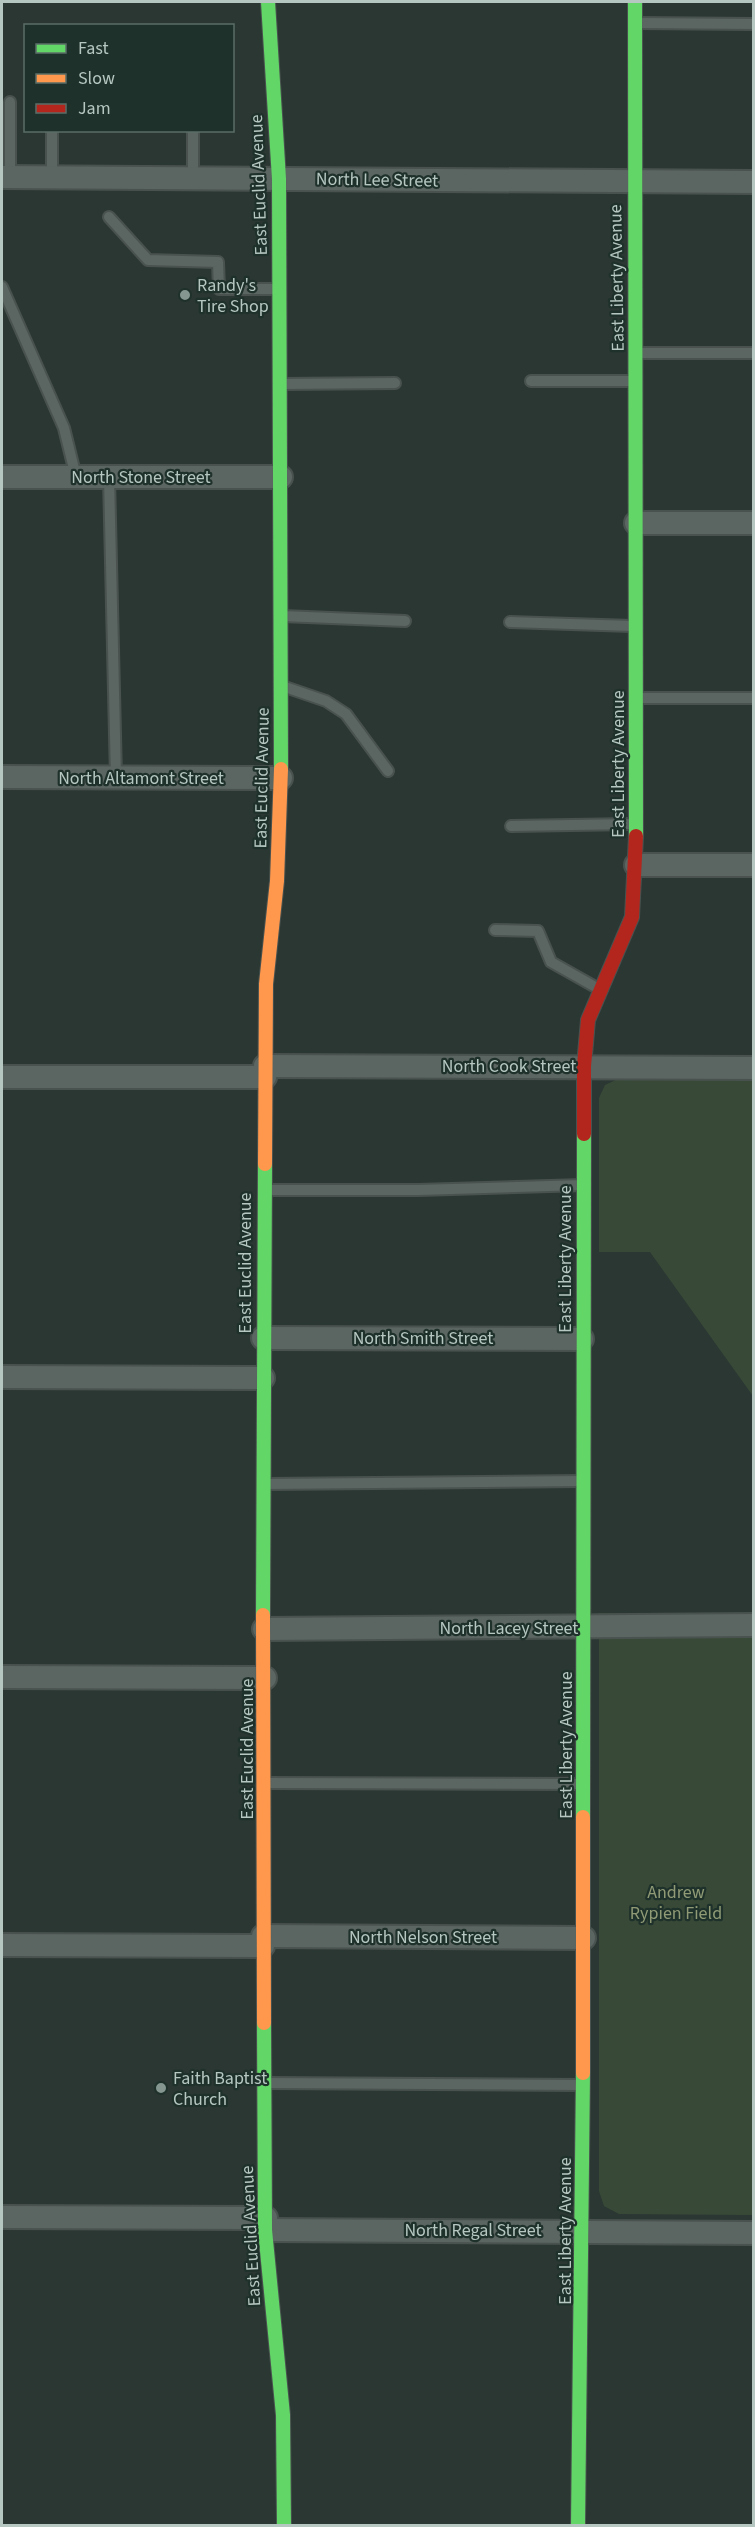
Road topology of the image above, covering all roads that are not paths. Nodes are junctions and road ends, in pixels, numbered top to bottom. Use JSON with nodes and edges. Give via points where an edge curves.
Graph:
{"nodes":[{"id":1,"x":268,"y":2,"type":"edge"},
{"id":2,"x":635,"y":2,"type":"edge"},
{"id":3,"x":635,"y":23,"type":"junction"},
{"id":4,"x":753,"y":24,"type":"edge"},
{"id":5,"x":10,"y":102,"type":"dead end"},
{"id":6,"x":52,"y":132,"type":"edge"},
{"id":7,"x":193,"y":132,"type":"edge"},
{"id":8,"x":6,"y":177,"type":"edge"},
{"id":9,"x":52,"y":177,"type":"junction"},
{"id":10,"x":193,"y":178,"type":"junction"},
{"id":11,"x":279,"y":179,"type":"junction"},
{"id":12,"x":634,"y":182,"type":"junction"},
{"id":13,"x":753,"y":182,"type":"edge"},
{"id":14,"x":109,"y":217,"type":"dead end"},
{"id":15,"x":2,"y":287,"type":"edge"},
{"id":16,"x":280,"y":289,"type":"junction"},
{"id":17,"x":753,"y":352,"type":"edge"},
{"id":18,"x":636,"y":353,"type":"junction"},
{"id":19,"x":531,"y":381,"type":"dead end"},
{"id":20,"x":636,"y":381,"type":"junction"},
{"id":21,"x":395,"y":383,"type":"dead end"},
{"id":22,"x":280,"y":384,"type":"junction"},
{"id":23,"x":2,"y":477,"type":"edge"},
{"id":24,"x":76,"y":477,"type":"junction"},
{"id":25,"x":109,"y":477,"type":"junction"},
{"id":26,"x":281,"y":477,"type":"junction"},
{"id":27,"x":636,"y":523,"type":"junction"},
{"id":28,"x":753,"y":523,"type":"edge"},
{"id":29,"x":281,"y":616,"type":"junction"},
{"id":30,"x":405,"y":621,"type":"dead end"},
{"id":31,"x":510,"y":622,"type":"dead end"},
{"id":32,"x":635,"y":626,"type":"junction"},
{"id":33,"x":281,"y":686,"type":"junction"},
{"id":34,"x":635,"y":698,"type":"junction"},
{"id":35,"x":753,"y":698,"type":"edge"},
{"id":36,"x":388,"y":771,"type":"dead end"},
{"id":37,"x":2,"y":777,"type":"edge"},
{"id":38,"x":116,"y":778,"type":"junction"},
{"id":39,"x":281,"y":778,"type":"junction"},
{"id":40,"x":636,"y":824,"type":"junction"},
{"id":41,"x":511,"y":826,"type":"dead end"},
{"id":42,"x":636,"y":865,"type":"junction"},
{"id":43,"x":753,"y":865,"type":"edge"},
{"id":44,"x":495,"y":930,"type":"dead end"},
{"id":45,"x":601,"y":990,"type":"junction"},
{"id":46,"x":584,"y":1066,"type":"junction"},
{"id":47,"x":753,"y":1068,"type":"edge"},
{"id":48,"x":265,"y":1072,"type":"junction"},
{"id":49,"x":2,"y":1077,"type":"edge"},
{"id":50,"x":583,"y":1185,"type":"junction"},
{"id":51,"x":264,"y":1190,"type":"junction"},
{"id":52,"x":263,"y":1338,"type":"junction"},
{"id":53,"x":582,"y":1339,"type":"junction"},
{"id":54,"x":2,"y":1377,"type":"edge"},
{"id":55,"x":263,"y":1378,"type":"junction"},
{"id":56,"x":583,"y":1481,"type":"junction"},
{"id":57,"x":263,"y":1484,"type":"junction"},
{"id":58,"x":753,"y":1625,"type":"edge"},
{"id":59,"x":584,"y":1628,"type":"junction"},
{"id":60,"x":264,"y":1629,"type":"junction"},
{"id":61,"x":2,"y":1677,"type":"edge"},
{"id":62,"x":265,"y":1678,"type":"junction"},
{"id":63,"x":265,"y":1783,"type":"junction"},
{"id":64,"x":584,"y":1784,"type":"junction"},
{"id":65,"x":584,"y":1938,"type":"junction"},
{"id":66,"x":263,"y":1941,"type":"junction"},
{"id":67,"x":2,"y":1945,"type":"edge"},
{"id":68,"x":265,"y":2083,"type":"junction"},
{"id":69,"x":583,"y":2085,"type":"junction"},
{"id":70,"x":2,"y":2217,"type":"edge"},
{"id":71,"x":266,"y":2224,"type":"junction"},
{"id":72,"x":583,"y":2230,"type":"junction"},
{"id":73,"x":753,"y":2233,"type":"edge"},
{"id":74,"x":284,"y":2526,"type":"edge"},
{"id":75,"x":578,"y":2526,"type":"edge"}],
"edges":[{"from":1,"to":11,"type":"street","name":"East Euclid Avenue"},
{"from":2,"to":3,"type":"street","name":"East Liberty Avenue"},
{"from":3,"to":4,"type":"lane"},
{"from":3,"to":12,"type":"street","name":"East Liberty Avenue"},
{"from":5,"to":8,"type":"lane"},
{"from":6,"to":9,"type":"lane"},
{"from":7,"to":10,"type":"lane"},
{"from":8,"to":9,"type":"street","name":"North Lee Street"},
{"from":9,"to":10,"type":"street","name":"North Lee Street"},
{"from":10,"to":11,"type":"street","name":"North Lee Street"},
{"from":11,"to":12,"type":"street","name":"North Lee Street"},
{"from":11,"to":16,"type":"street","name":"East Euclid Avenue"},
{"from":12,"to":13,"type":"street","name":"North Lee Street"},
{"from":12,"to":18,"type":"street","name":"East Liberty Avenue"},
{"from":14,"to":16,"type":"lane","via":[[148,260],[219,262],[219,289]]},
{"from":15,"to":24,"type":"lane","via":[[64,428]]},
{"from":16,"to":22,"type":"street","name":"East Euclid Avenue"},
{"from":17,"to":18,"type":"lane"},
{"from":18,"to":20,"type":"street","name":"East Liberty Avenue"},
{"from":19,"to":20,"type":"lane"},
{"from":20,"to":27,"type":"street","name":"East Liberty Avenue"},
{"from":21,"to":22,"type":"lane"},
{"from":22,"to":26,"type":"street","name":"East Euclid Avenue"},
{"from":23,"to":24,"type":"street","name":"North Stone Street"},
{"from":24,"to":25,"type":"street","name":"North Stone Street"},
{"from":25,"to":26,"type":"street","name":"North Stone Street"},
{"from":25,"to":38,"type":"lane"},
{"from":26,"to":29,"type":"street","name":"East Euclid Avenue"},
{"from":27,"to":28,"type":"street"},
{"from":27,"to":32,"type":"street","name":"East Liberty Avenue"},
{"from":29,"to":30,"type":"lane"},
{"from":29,"to":33,"type":"street","name":"East Euclid Avenue"},
{"from":31,"to":32,"type":"lane"},
{"from":32,"to":34,"type":"street","name":"East Liberty Avenue"},
{"from":33,"to":36,"type":"lane","via":[[326,701],[346,714]]},
{"from":33,"to":39,"type":"street","name":"East Euclid Avenue"},
{"from":34,"to":35,"type":"lane"},
{"from":34,"to":40,"type":"street","name":"East Liberty Avenue"},
{"from":37,"to":38,"type":"street","name":"North Altamont Street"},
{"from":38,"to":39,"type":"street","name":"North Altamont Street"},
{"from":39,"to":48,"type":"street","name":"East Euclid Avenue","via":[[277,881],[266,984]]},
{"from":40,"to":41,"type":"lane"},
{"from":40,"to":42,"type":"street","name":"East Liberty Avenue"},
{"from":42,"to":43,"type":"street"},
{"from":42,"to":45,"type":"street","name":"East Liberty Avenue","via":[[632,916]]},
{"from":44,"to":45,"type":"lane","via":[[538,931],[551,962]]},
{"from":45,"to":46,"type":"street","name":"East Liberty Avenue","via":[[588,1020]]},
{"from":46,"to":47,"type":"street","name":"North Cook Street"},
{"from":46,"to":48,"type":"street","name":"North Cook Street"},
{"from":46,"to":50,"type":"street","name":"East Liberty Avenue"},
{"from":48,"to":49,"type":"street","name":"North Cook Street"},
{"from":48,"to":51,"type":"street","name":"East Euclid Avenue"},
{"from":50,"to":51,"type":"lane"},
{"from":50,"to":53,"type":"street","name":"East Liberty Avenue"},
{"from":51,"to":52,"type":"street","name":"East Euclid Avenue"},
{"from":52,"to":53,"type":"street","name":"North Smith Street"},
{"from":52,"to":55,"type":"street","name":"East Euclid Avenue"},
{"from":53,"to":56,"type":"street","name":"East Liberty Avenue"},
{"from":54,"to":55,"type":"street"},
{"from":55,"to":57,"type":"street","name":"East Euclid Avenue"},
{"from":56,"to":57,"type":"lane"},
{"from":56,"to":59,"type":"street","name":"East Liberty Avenue"},
{"from":57,"to":60,"type":"street","name":"East Euclid Avenue"},
{"from":58,"to":59,"type":"street","name":"North Lacey Street"},
{"from":59,"to":60,"type":"street","name":"North Lacey Street"},
{"from":59,"to":64,"type":"street","name":"East Liberty Avenue"},
{"from":60,"to":62,"type":"street","name":"East Euclid Avenue"},
{"from":61,"to":62,"type":"street"},
{"from":62,"to":63,"type":"street","name":"East Euclid Avenue"},
{"from":63,"to":64,"type":"lane"},
{"from":63,"to":66,"type":"street","name":"East Euclid Avenue"},
{"from":64,"to":65,"type":"street","name":"East Liberty Avenue"},
{"from":65,"to":66,"type":"street","name":"North Nelson Street"},
{"from":65,"to":69,"type":"street","name":"East Liberty Avenue"},
{"from":66,"to":67,"type":"street","name":"North Nelson Street"},
{"from":66,"to":68,"type":"street","name":"East Euclid Avenue"},
{"from":68,"to":69,"type":"lane"},
{"from":68,"to":71,"type":"street","name":"East Euclid Avenue"},
{"from":69,"to":72,"type":"street","name":"East Liberty Avenue"},
{"from":70,"to":71,"type":"street","name":"North Regal Street"},
{"from":71,"to":72,"type":"street","name":"North Regal Street"},
{"from":71,"to":74,"type":"street","name":"East Euclid Avenue","via":[[283,2415]]},
{"from":72,"to":73,"type":"street","name":"North Regal Street"},
{"from":72,"to":75,"type":"street","name":"East Liberty Avenue"}]}
